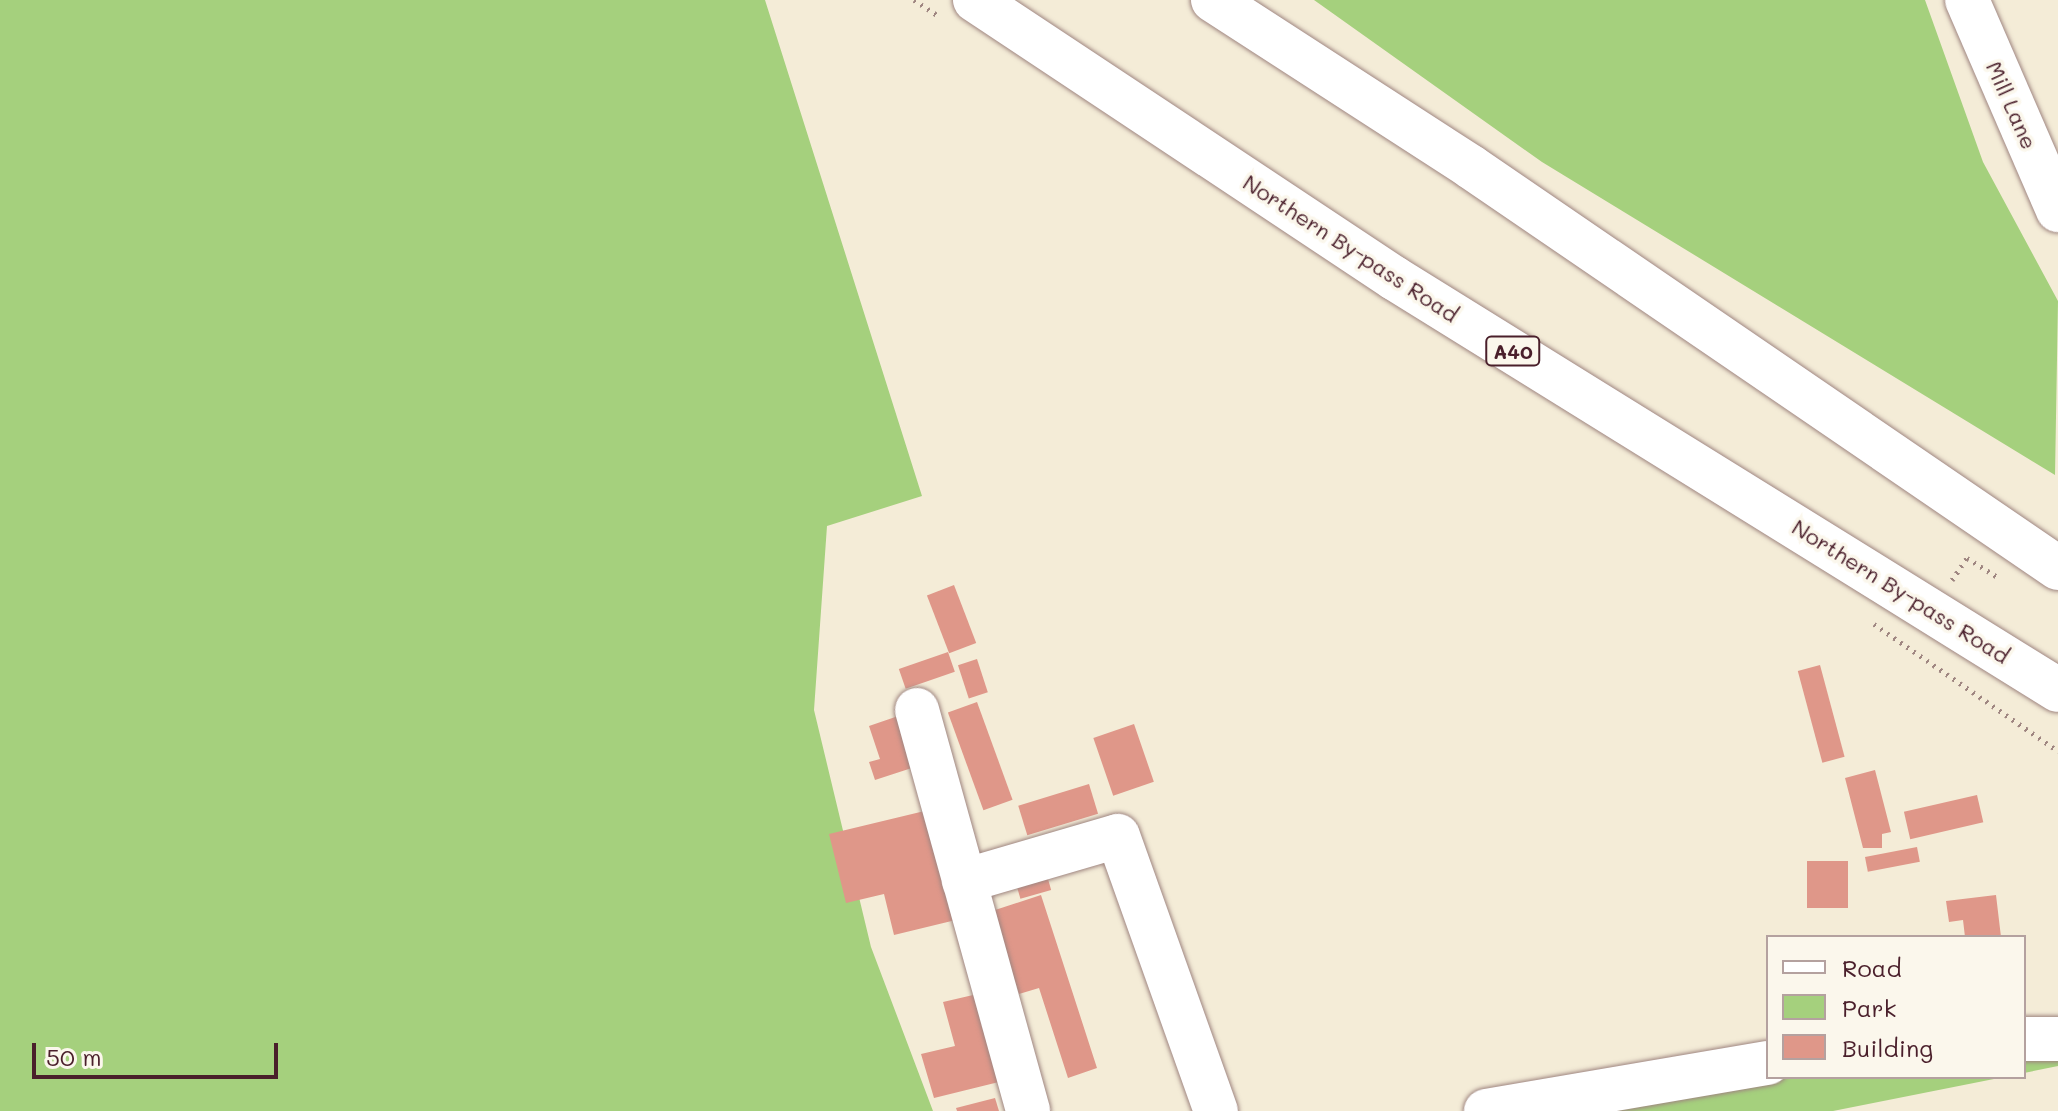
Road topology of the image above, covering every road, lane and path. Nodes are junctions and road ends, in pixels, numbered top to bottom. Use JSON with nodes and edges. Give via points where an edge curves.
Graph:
{"nodes":[{"id":1,"x":975,"y":0,"type":"edge"},
{"id":2,"x":1213,"y":0,"type":"edge"},
{"id":3,"x":1967,"y":0,"type":"edge"},
{"id":4,"x":2058,"y":210,"type":"edge"},
{"id":5,"x":2057,"y":565,"type":"edge"},
{"id":6,"x":1907,"y":649,"type":"dead end"},
{"id":7,"x":2058,"y":690,"type":"edge"},
{"id":8,"x":917,"y":710,"type":"dead end"},
{"id":9,"x":2058,"y":751,"type":"edge"},
{"id":10,"x":964,"y":881,"type":"junction"},
{"id":11,"x":2026,"y":1039,"type":"edge"},
{"id":12,"x":2058,"y":1039,"type":"edge"},
{"id":13,"x":1766,"y":1063,"type":"edge"},
{"id":14,"x":1028,"y":1111,"type":"edge"},
{"id":15,"x":1216,"y":1111,"type":"edge"},
{"id":16,"x":1486,"y":1111,"type":"edge"}],
"edges":[{"from":1,"to":7,"type":"main road","name":"Northern By-pass Road","number":"A40","via":[[1394,278]]},
{"from":2,"to":5,"type":"main road","via":[[1471,167]]},
{"from":3,"to":4,"type":"main road","name":"Mill Lane"},
{"from":6,"to":9,"type":"path"},
{"from":8,"to":10,"type":"main road"},
{"from":10,"to":14,"type":"main road"},
{"from":10,"to":15,"type":"main road","via":[[1118,836]]},
{"from":11,"to":12,"type":"main road"},
{"from":13,"to":16,"type":"main road"}]}
